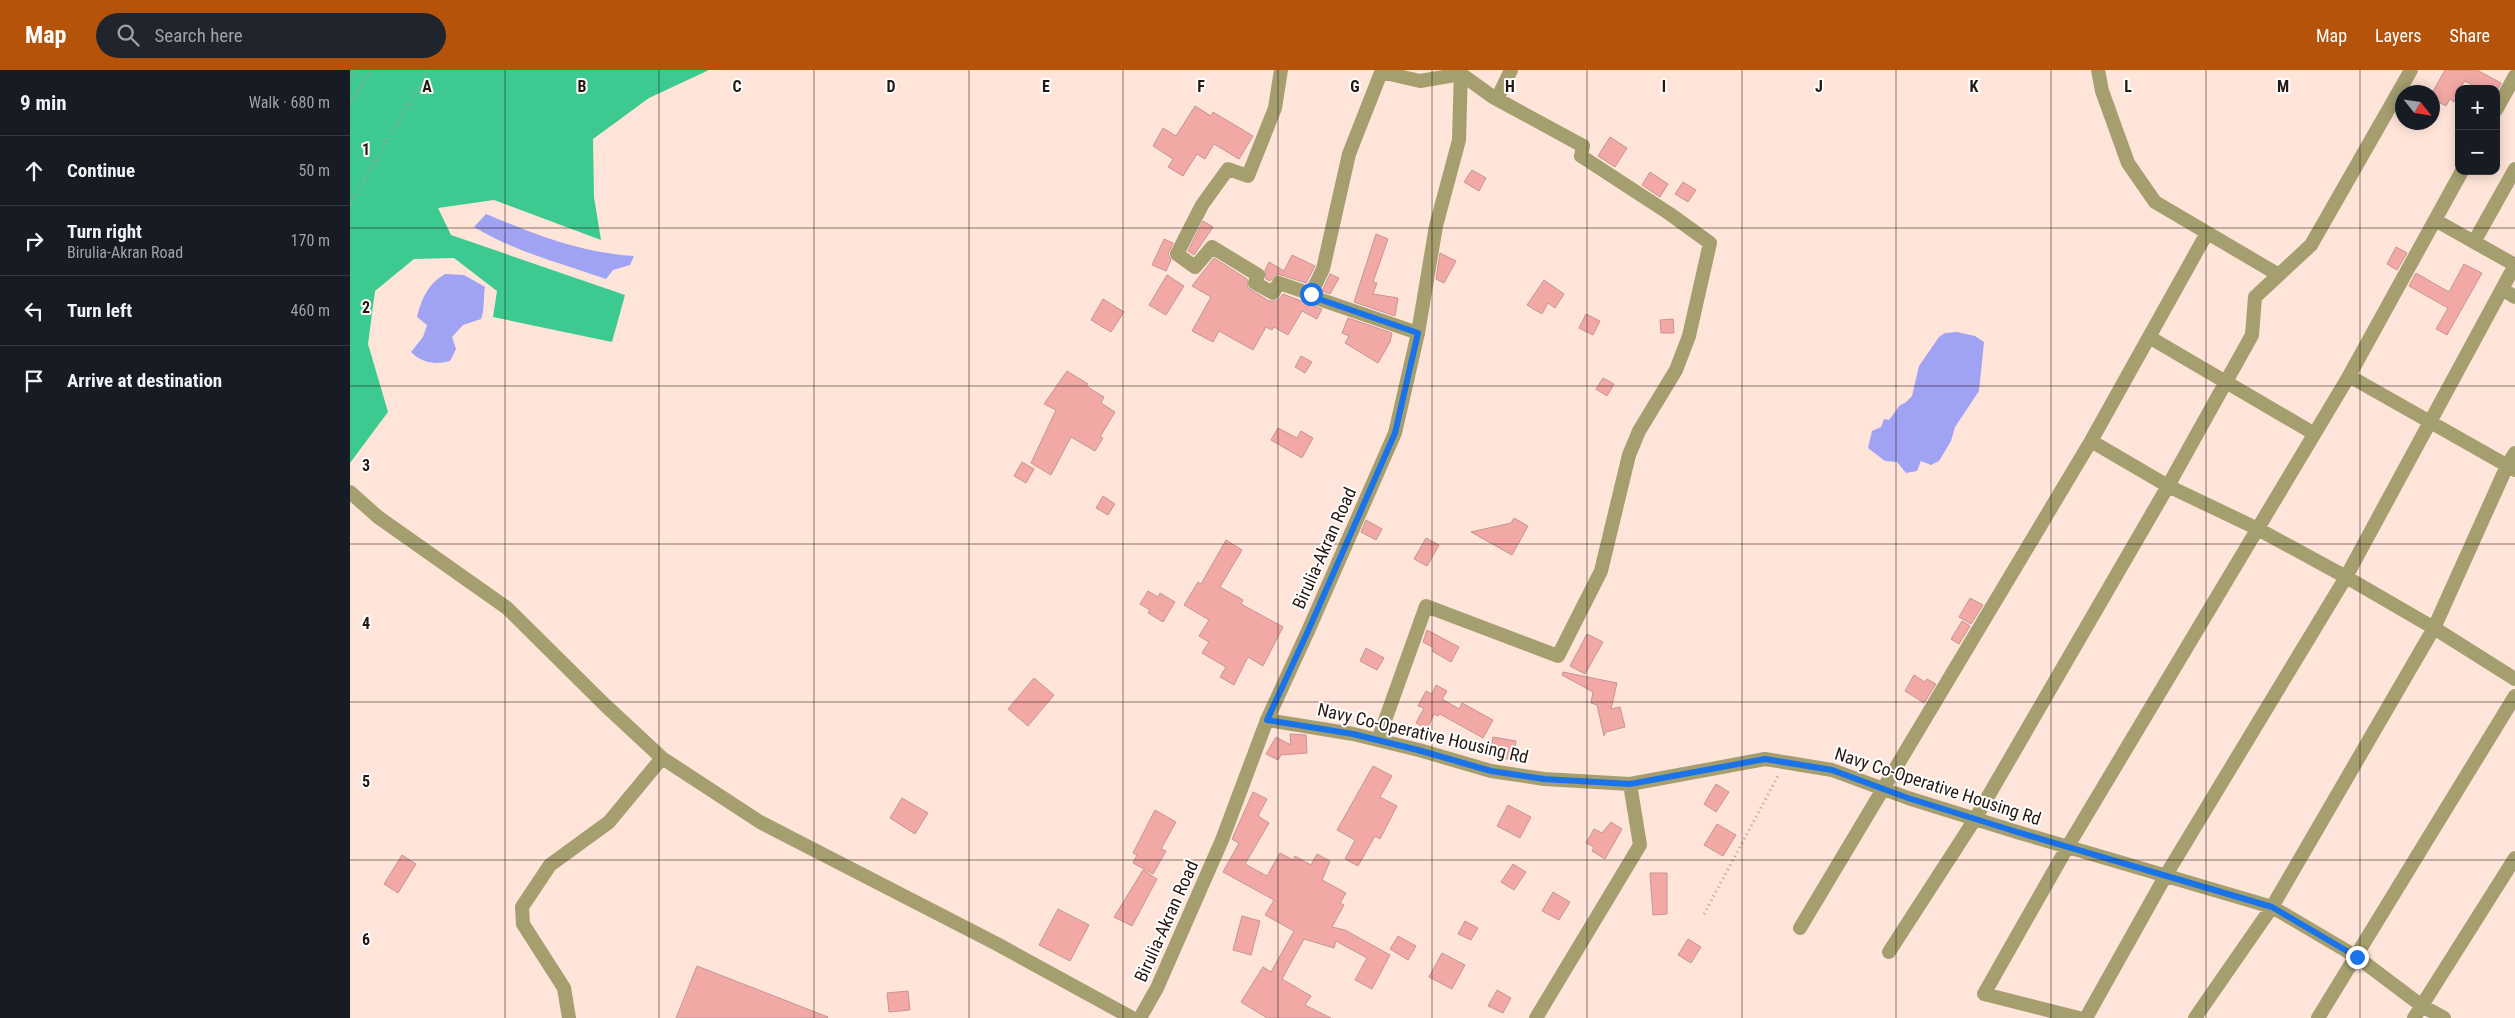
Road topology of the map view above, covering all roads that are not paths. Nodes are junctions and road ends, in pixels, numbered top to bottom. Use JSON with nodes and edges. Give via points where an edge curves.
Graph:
{"nodes":[{"id":1,"x":1280,"y":70,"type":"edge"},
{"id":2,"x":1511,"y":70,"type":"edge"},
{"id":3,"x":2098,"y":70,"type":"edge"},
{"id":4,"x":2411,"y":70,"type":"edge"},
{"id":5,"x":1381,"y":71,"type":"edge"},
{"id":6,"x":1461,"y":72,"type":"edge"},
{"id":7,"x":2515,"y":76,"type":"edge"},
{"id":8,"x":1497,"y":99,"type":"junction"},
{"id":9,"x":2500,"y":103,"type":"edge"},
{"id":10,"x":2515,"y":169,"type":"edge"},
{"id":11,"x":2460,"y":175,"type":"edge"},
{"id":12,"x":2435,"y":220,"type":"junction"},
{"id":13,"x":2207,"y":233,"type":"junction"},
{"id":14,"x":2474,"y":242,"type":"junction"},
{"id":15,"x":2279,"y":275,"type":"junction"},
{"id":16,"x":2502,"y":289,"type":"junction"},
{"id":17,"x":1311,"y":294,"type":"junction"},
{"id":18,"x":2515,"y":297,"type":"edge"},
{"id":19,"x":1418,"y":333,"type":"junction"},
{"id":20,"x":2149,"y":337,"type":"junction"},
{"id":21,"x":2349,"y":376,"type":"junction"},
{"id":22,"x":2226,"y":381,"type":"junction"},
{"id":23,"x":2430,"y":422,"type":"junction"},
{"id":24,"x":2313,"y":433,"type":"junction"},
{"id":25,"x":2091,"y":441,"type":"junction"},
{"id":26,"x":2515,"y":453,"type":"edge"},
{"id":27,"x":2511,"y":468,"type":"edge"},
{"id":28,"x":2168,"y":486,"type":"junction"},
{"id":29,"x":350,"y":492,"type":"edge"},
{"id":30,"x":2256,"y":528,"type":"junction"},
{"id":31,"x":2346,"y":577,"type":"junction"},
{"id":32,"x":2434,"y":628,"type":"junction"},
{"id":33,"x":2515,"y":679,"type":"edge"},
{"id":34,"x":2515,"y":696,"type":"edge"},
{"id":35,"x":1267,"y":720,"type":"junction"},
{"id":36,"x":1378,"y":740,"type":"junction"},
{"id":37,"x":662,"y":758,"type":"junction"},
{"id":38,"x":1630,"y":784,"type":"junction"},
{"id":39,"x":1882,"y":789,"type":"junction"},
{"id":40,"x":1975,"y":819,"type":"junction"},
{"id":41,"x":2068,"y":846,"type":"junction"},
{"id":42,"x":2515,"y":858,"type":"edge"},
{"id":43,"x":2166,"y":875,"type":"junction"},
{"id":44,"x":2272,"y":907,"type":"junction"},
{"id":45,"x":1800,"y":928,"type":"dead end"},
{"id":46,"x":1889,"y":952,"type":"dead end"},
{"id":47,"x":2357,"y":957,"type":"junction"},
{"id":48,"x":2422,"y":1006,"type":"junction"},
{"id":49,"x":569,"y":1018,"type":"edge"},
{"id":50,"x":1132,"y":1018,"type":"edge"},
{"id":51,"x":1140,"y":1018,"type":"edge"},
{"id":52,"x":1536,"y":1018,"type":"edge"},
{"id":53,"x":2079,"y":1018,"type":"edge"},
{"id":54,"x":2086,"y":1018,"type":"edge"},
{"id":55,"x":2195,"y":1018,"type":"edge"},
{"id":56,"x":2318,"y":1018,"type":"edge"},
{"id":57,"x":2414,"y":1018,"type":"edge"},
{"id":58,"x":2444,"y":1018,"type":"edge"}],
"edges":[{"from":1,"to":17,"type":"street","via":[[1275,108],[1248,176],[1228,169],[1202,206],[1178,254],[1195,267],[1212,247],[1258,275],[1255,283],[1273,293],[1280,283]]},
{"from":2,"to":8,"type":"street"},
{"from":3,"to":13,"type":"street","via":[[2102,91],[2128,163],[2155,202]]},
{"from":4,"to":15,"type":"street","via":[[2311,245]]},
{"from":5,"to":6,"type":"street","via":[[1420,81]]},
{"from":5,"to":17,"type":"street","via":[[1349,154],[1323,269]]},
{"from":6,"to":8,"type":"street"},
{"from":6,"to":19,"type":"street","name":"Birulia-Akran Road","via":[[1459,140],[1436,226]]},
{"from":7,"to":9,"type":"street"},
{"from":8,"to":36,"type":"street","via":[[1583,146],[1580,156],[1710,243],[1689,336],[1676,370],[1639,431],[1629,455],[1601,570],[1558,656],[1426,606]]},
{"from":10,"to":14,"type":"street"},
{"from":11,"to":12,"type":"street"},
{"from":12,"to":14,"type":"street"},
{"from":12,"to":21,"type":"street"},
{"from":13,"to":15,"type":"street"},
{"from":13,"to":20,"type":"street"},
{"from":14,"to":16,"type":"street","via":[[2515,265]]},
{"from":15,"to":22,"type":"street","via":[[2255,297],[2252,335]]},
{"from":16,"to":18,"type":"street"},
{"from":16,"to":23,"type":"street"},
{"from":17,"to":19,"type":"street"},
{"from":19,"to":35,"type":"street","name":"Birulia-Akran Road","via":[[1395,433]]},
{"from":20,"to":22,"type":"street"},
{"from":20,"to":25,"type":"street"},
{"from":21,"to":23,"type":"street"},
{"from":21,"to":24,"type":"street"},
{"from":22,"to":24,"type":"street"},
{"from":22,"to":28,"type":"street"},
{"from":23,"to":27,"type":"street"},
{"from":23,"to":31,"type":"street"},
{"from":24,"to":30,"type":"street"},
{"from":25,"to":28,"type":"street"},
{"from":25,"to":39,"type":"street"},
{"from":26,"to":27,"type":"street"},
{"from":27,"to":32,"type":"street"},
{"from":28,"to":30,"type":"street"},
{"from":28,"to":40,"type":"street"},
{"from":29,"to":37,"type":"street","via":[[378,517],[507,608]]},
{"from":30,"to":31,"type":"street"},
{"from":30,"to":41,"type":"street"},
{"from":31,"to":32,"type":"street"},
{"from":31,"to":43,"type":"street"},
{"from":32,"to":33,"type":"street"},
{"from":32,"to":44,"type":"street"},
{"from":34,"to":47,"type":"street"},
{"from":35,"to":36,"type":"street","name":"Navy Co-Operative Housing Rd"},
{"from":35,"to":51,"type":"street","name":"Birulia-Akran Road","via":[[1222,840],[1157,988]]},
{"from":36,"to":38,"type":"street","name":"Navy Co-Operative Housing Rd","via":[[1491,771],[1544,779]]},
{"from":37,"to":49,"type":"street","via":[[609,822],[550,865],[522,907],[522,924],[564,988]]},
{"from":37,"to":50,"type":"street","via":[[760,822],[997,944]]},
{"from":38,"to":39,"type":"street","name":"Navy Co-Operative Housing Rd","via":[[1765,759],[1832,770]]},
{"from":38,"to":52,"type":"street","via":[[1640,845]]},
{"from":39,"to":40,"type":"street","name":"Navy Co-Operative Housing Rd"},
{"from":39,"to":45,"type":"street"},
{"from":40,"to":41,"type":"street","name":"Navy Co-Operative Housing Rd"},
{"from":40,"to":46,"type":"street"},
{"from":41,"to":43,"type":"street","name":"Navy Co-Operative Housing Rd"},
{"from":41,"to":53,"type":"street","via":[[1984,994]]},
{"from":42,"to":48,"type":"street"},
{"from":43,"to":44,"type":"street","name":"Navy Co-Operative Housing Rd"},
{"from":43,"to":54,"type":"street"},
{"from":44,"to":47,"type":"street","name":"Navy Co-Operative Housing Rd"},
{"from":44,"to":55,"type":"street"},
{"from":47,"to":48,"type":"street","name":"Navy Co-Operative Housing Rd"},
{"from":47,"to":56,"type":"street"},
{"from":48,"to":57,"type":"street"},
{"from":48,"to":58,"type":"street","name":"Navy Co-Operative Housing Rd"}]}
